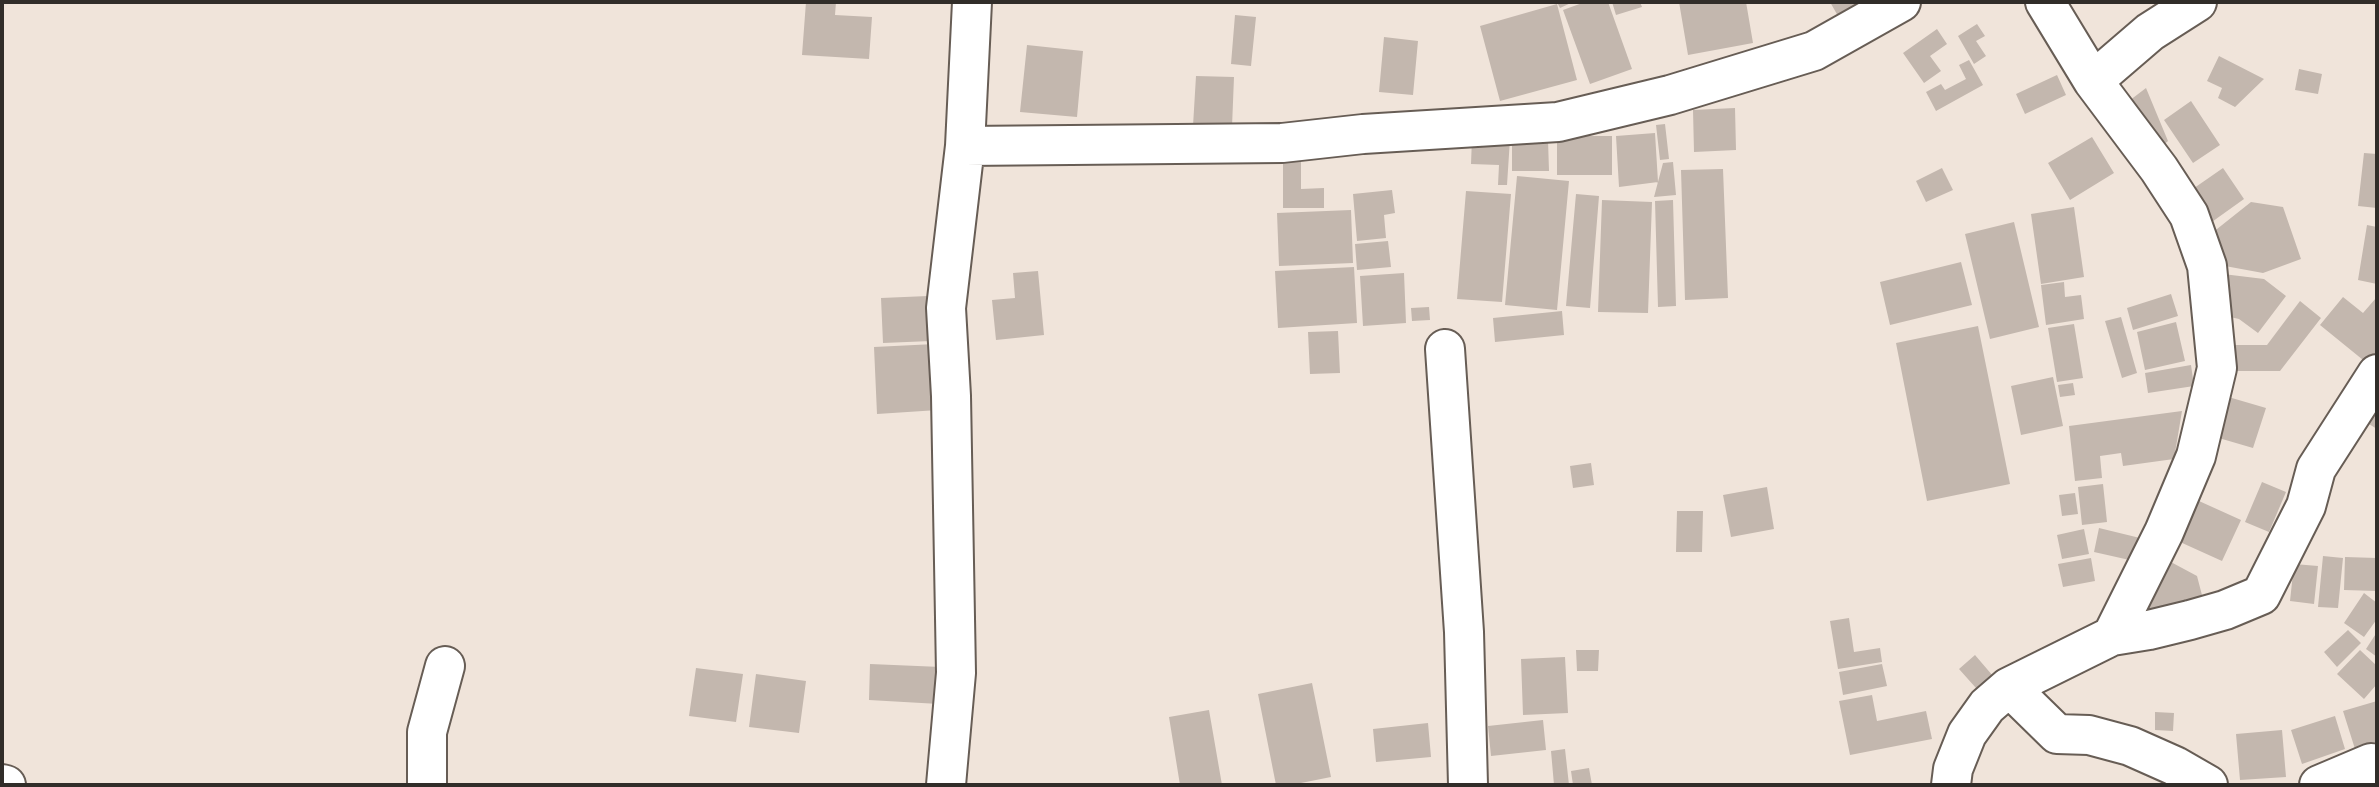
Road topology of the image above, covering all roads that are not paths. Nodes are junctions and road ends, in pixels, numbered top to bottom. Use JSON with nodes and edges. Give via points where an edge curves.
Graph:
{"nodes":[{"id":1,"x":972,"y":2,"type":"edge"},
{"id":2,"x":1901,"y":2,"type":"edge"},
{"id":3,"x":2045,"y":2,"type":"edge"},
{"id":4,"x":2197,"y":2,"type":"edge"},
{"id":5,"x":2093,"y":81,"type":"junction"},
{"id":6,"x":965,"y":146,"type":"junction"},
{"id":7,"x":1445,"y":349,"type":"dead end"},
{"id":8,"x":2377,"y":374,"type":"edge"},
{"id":9,"x":2112,"y":636,"type":"junction"},
{"id":10,"x":446,"y":666,"type":"dead end"},
{"id":11,"x":2009,"y":687,"type":"junction"},
{"id":12,"x":2377,"y":783,"type":"edge"},
{"id":13,"x":427,"y":785,"type":"edge"},
{"id":14,"x":946,"y":785,"type":"edge"},
{"id":15,"x":1468,"y":785,"type":"edge"},
{"id":16,"x":1951,"y":785,"type":"edge"},
{"id":17,"x":2208,"y":785,"type":"edge"},
{"id":18,"x":2319,"y":785,"type":"edge"}],
"edges":[{"from":1,"to":6,"type":"street"},
{"from":2,"to":6,"type":"street","via":[[1814,51],[1671,95],[1558,122],[1363,134],[1282,144]]},
{"from":3,"to":5,"type":"street"},
{"from":4,"to":5,"type":"street","via":[[2150,32]]},
{"from":5,"to":9,"type":"street","via":[[2189,215],[2207,266],[2217,368],[2196,456]]},
{"from":6,"to":14,"type":"street","via":[[946,308],[956,673]]},
{"from":7,"to":15,"type":"street","via":[[1464,632]]},
{"from":8,"to":9,"type":"street","via":[[2316,469],[2306,506],[2261,595],[2190,620]]},
{"from":9,"to":11,"type":"street"},
{"from":10,"to":13,"type":"street","via":[[427,732]]},
{"from":11,"to":16,"type":"street","via":[[1987,706],[1967,734]]},
{"from":11,"to":17,"type":"street","via":[[2057,734],[2089,735],[2130,746]]},
{"from":12,"to":18,"type":"street","via":[[2371,763]]}]}
